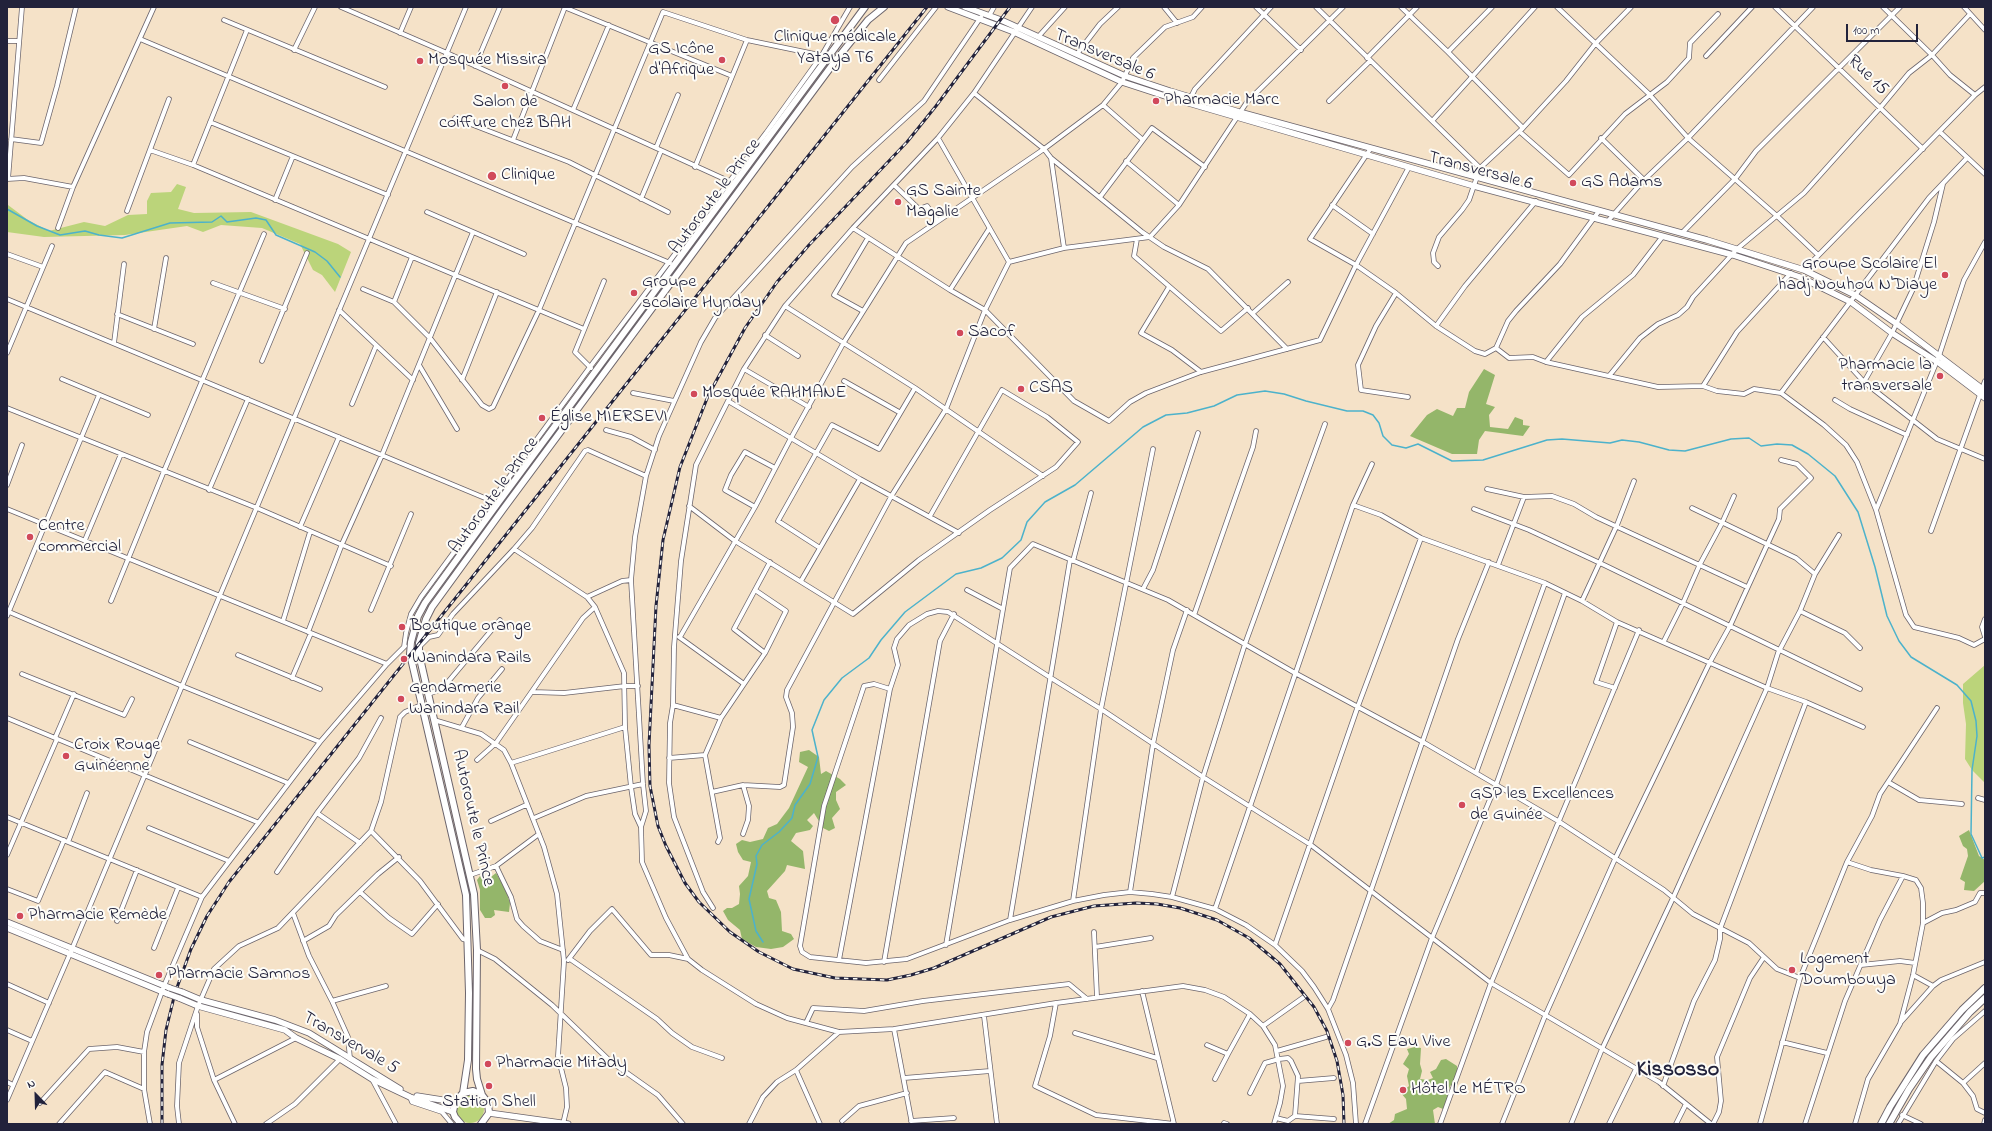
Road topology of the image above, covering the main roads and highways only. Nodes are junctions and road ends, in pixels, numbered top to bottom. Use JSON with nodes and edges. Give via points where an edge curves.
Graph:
{"nodes":[{"id":1,"x":865,"y":7,"type":"edge"},
{"id":2,"x":884,"y":7,"type":"edge"},
{"id":3,"x":948,"y":7,"type":"edge"},
{"id":4,"x":965,"y":7,"type":"edge"},
{"id":5,"x":982,"y":16,"type":"junction"},
{"id":6,"x":1016,"y":30,"type":"junction"},
{"id":7,"x":1237,"y":115,"type":"junction"},
{"id":8,"x":1938,"y":359,"type":"junction"},
{"id":9,"x":1982,"y":391,"type":"edge"},
{"id":10,"x":1985,"y":398,"type":"edge"},
{"id":11,"x":7,"y":922,"type":"edge"},
{"id":12,"x":7,"y":928,"type":"edge"},
{"id":13,"x":1985,"y":988,"type":"edge"},
{"id":14,"x":163,"y":989,"type":"junction"},
{"id":15,"x":1985,"y":998,"type":"edge"},
{"id":16,"x":200,"y":1003,"type":"junction"},
{"id":17,"x":463,"y":1093,"type":"junction"},
{"id":18,"x":482,"y":1095,"type":"junction"},
{"id":19,"x":454,"y":1102,"type":"junction"},
{"id":20,"x":453,"y":1112,"type":"junction"},
{"id":21,"x":489,"y":1113,"type":"junction"},
{"id":22,"x":482,"y":1123,"type":"edge"},
{"id":23,"x":461,"y":1124,"type":"edge"},
{"id":24,"x":565,"y":1124,"type":"edge"},
{"id":25,"x":1881,"y":1124,"type":"edge"},
{"id":26,"x":1889,"y":1124,"type":"edge"}],
"edges":[{"from":1,"to":17,"type":"main road","name":"Autoroute le Prince","via":[[830,57],[732,182],[592,370],[418,616],[410,654],[466,895],[469,993],[468,1045]]},
{"from":2,"to":18,"type":"main road","name":"Autoroute le Prince","via":[[868,20],[836,60],[432,607],[426,619],[418,643],[433,720],[474,894],[477,950],[476,1069]]},
{"from":3,"to":5,"type":"main road","name":"Transversale 6"},
{"from":4,"to":5,"type":"main road","name":"Transversale 6"},
{"from":5,"to":6,"type":"main road","name":"Transversale 6"},
{"from":5,"to":6,"type":"main road","name":"Transversale 6","via":[[989,16]]},
{"from":6,"to":7,"type":"main road","name":"Transversale 6","via":[[1038,37],[1125,76]]},
{"from":6,"to":7,"type":"main road","name":"Transversale 6","via":[[1122,82]]},
{"from":7,"to":8,"type":"main road","name":"Transversale 6","via":[[1474,186],[1733,255],[1791,273],[1850,302],[1892,333]]},
{"from":7,"to":8,"type":"main road","name":"Transversale 6","via":[[1477,176],[1804,270],[1855,295],[1897,324]]},
{"from":8,"to":9,"type":"main road","name":"Transversale 6"},
{"from":9,"to":10,"type":"main road","name":"Transversale 6"},
{"from":11,"to":14,"type":"main road","name":"Transvervale 5"},
{"from":12,"to":14,"type":"main road","name":"Transvervale 5","via":[[70,955]]},
{"from":13,"to":25,"type":"main road","via":[[1923,1055]]},
{"from":14,"to":16,"type":"main road","name":"Transvervale 5","bridge":true},
{"from":15,"to":26,"type":"main road","via":[[1931,1056]]},
{"from":16,"to":19,"type":"main road","name":"Transvervale 5","via":[[289,1025],[309,1033],[399,1089],[421,1098]]},
{"from":16,"to":20,"type":"main road","name":"Transvervale 5","via":[[285,1030],[372,1079],[410,1097]]},
{"from":17,"to":18,"type":"main road","via":[[473,1091]]},
{"from":17,"to":19,"type":"main road"},
{"from":18,"to":21,"type":"main road","name":"Autoroute le Prince","via":[[488,1103]]},
{"from":19,"to":20,"type":"main road"},
{"from":20,"to":23,"type":"main road"},
{"from":21,"to":22,"type":"main road"},
{"from":21,"to":24,"type":"main road"}]}
